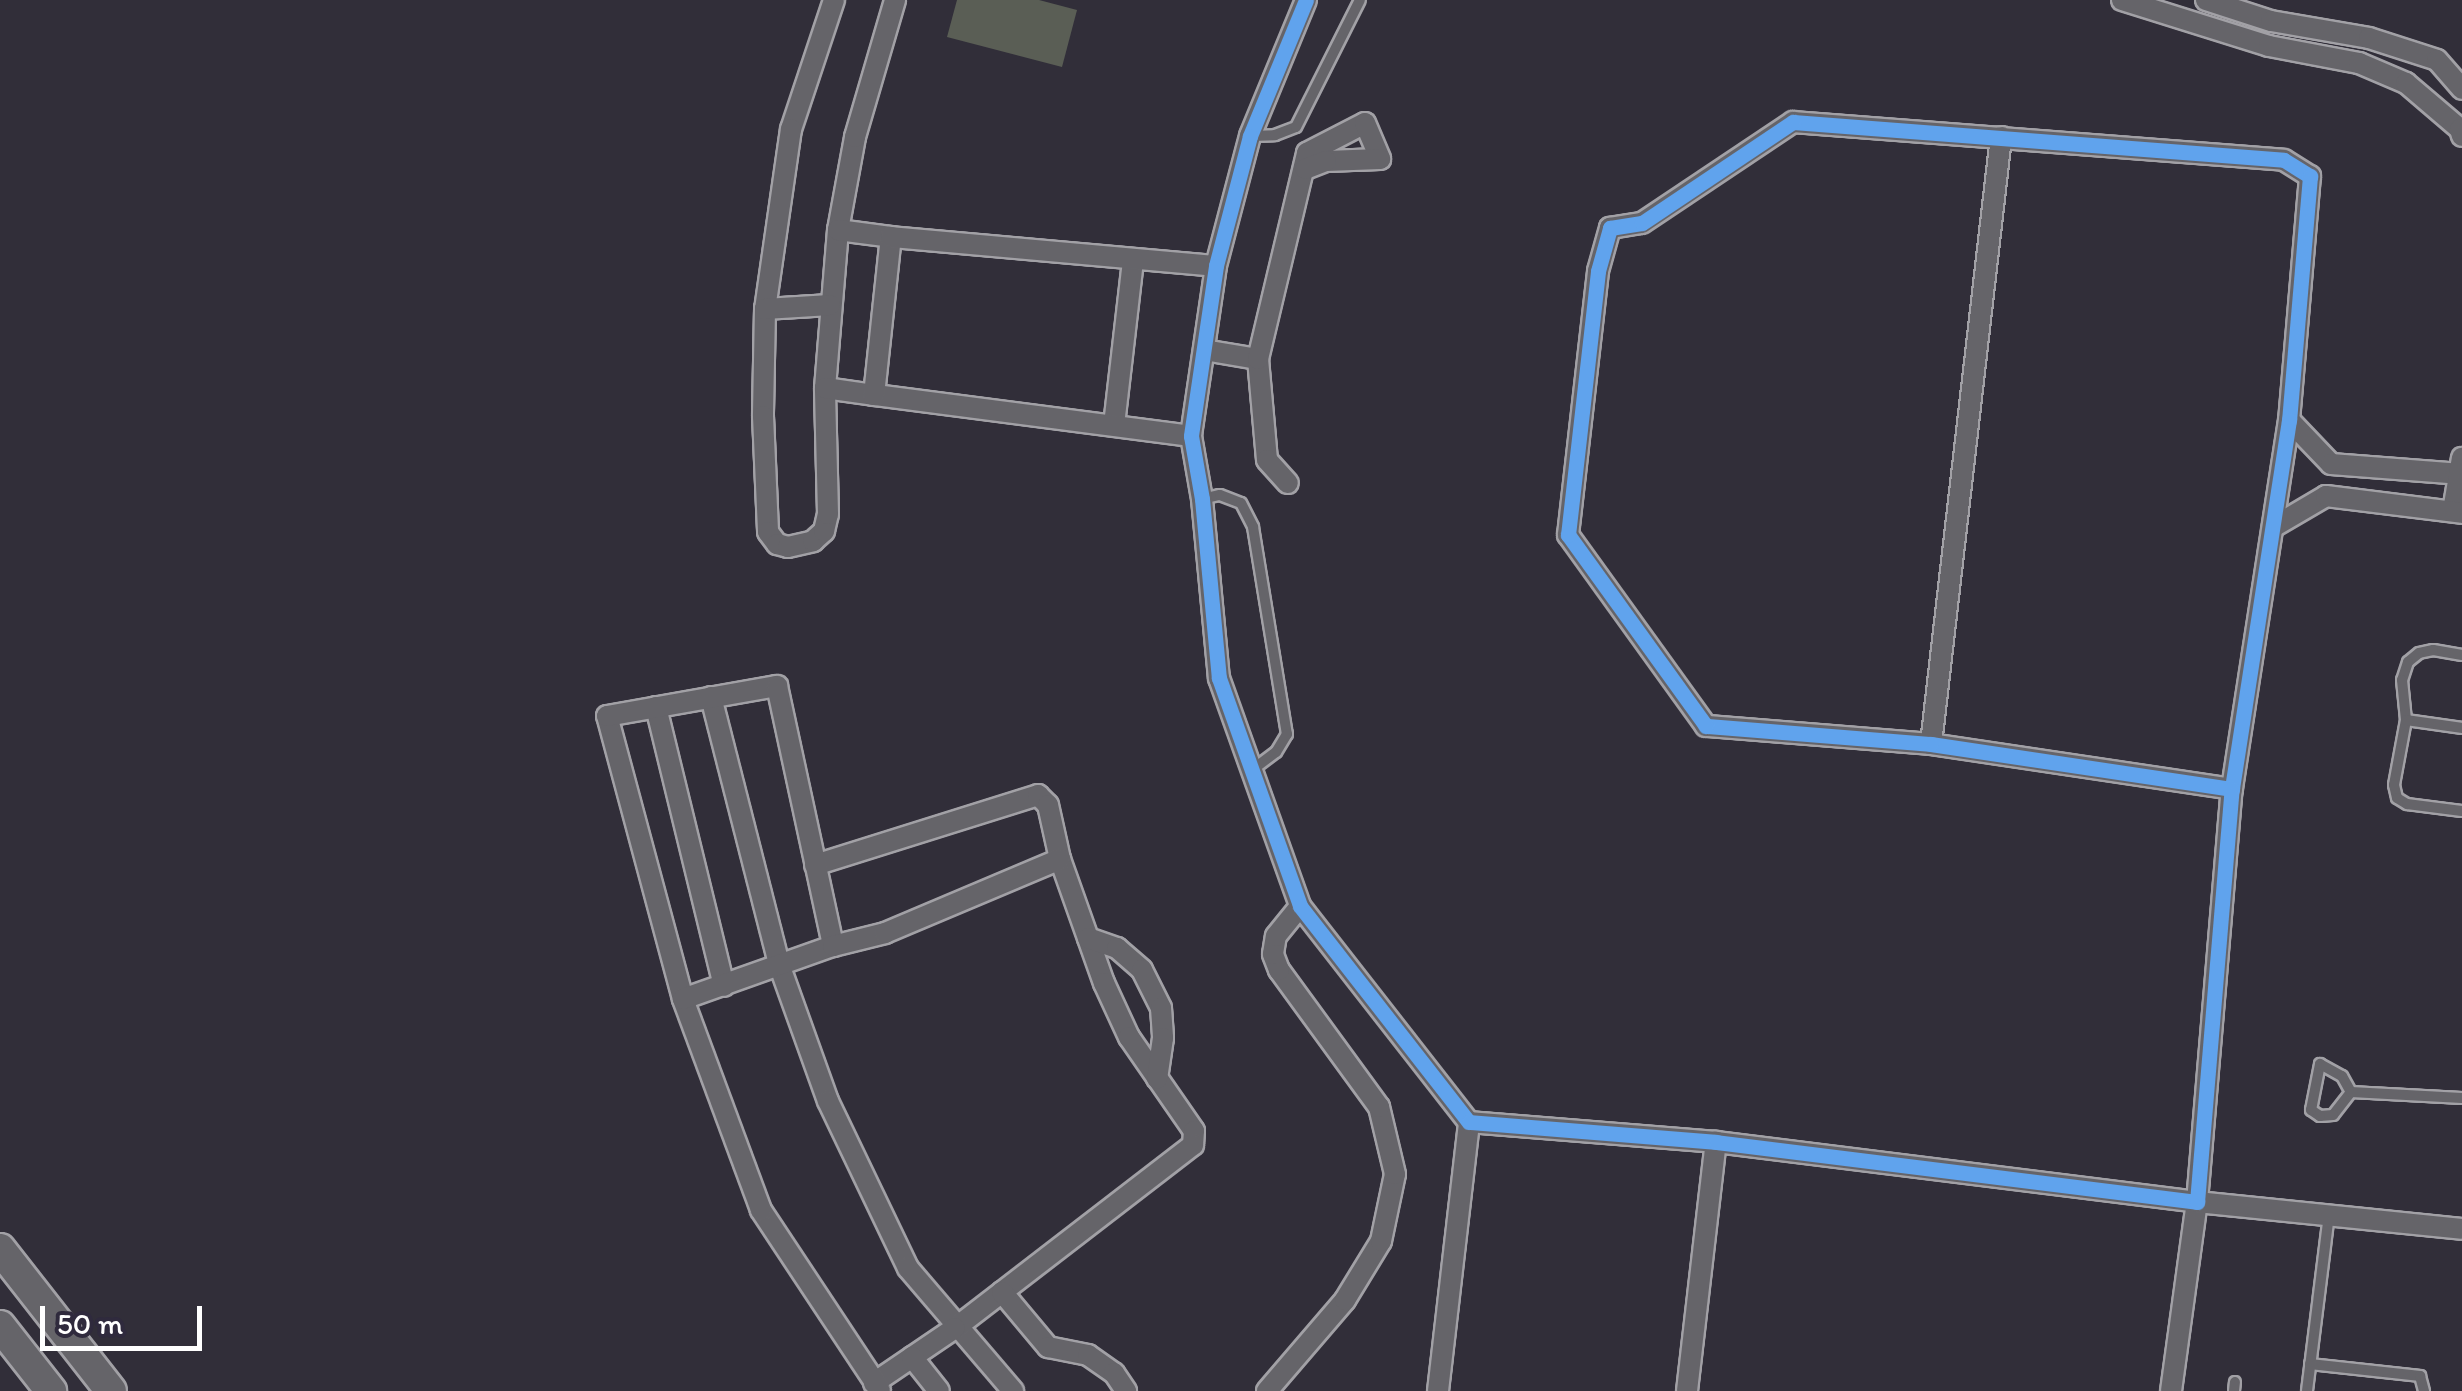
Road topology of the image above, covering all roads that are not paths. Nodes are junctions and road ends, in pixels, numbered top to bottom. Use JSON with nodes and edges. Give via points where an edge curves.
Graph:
{"nodes":[{"id":1,"x":834,"y":0,"type":"edge"},
{"id":2,"x":895,"y":0,"type":"edge"},
{"id":3,"x":1306,"y":0,"type":"edge"},
{"id":4,"x":1360,"y":0,"type":"edge"},
{"id":5,"x":2122,"y":0,"type":"edge"},
{"id":6,"x":2206,"y":0,"type":"edge"},
{"id":7,"x":2462,"y":89,"type":"edge"},
{"id":8,"x":1250,"y":136,"type":"junction"},
{"id":9,"x":2462,"y":136,"type":"edge"},
{"id":10,"x":2001,"y":137,"type":"junction"},
{"id":11,"x":1304,"y":170,"type":"junction"},
{"id":12,"x":838,"y":230,"type":"junction"},
{"id":13,"x":891,"y":236,"type":"junction"},
{"id":14,"x":1134,"y":260,"type":"junction"},
{"id":15,"x":1216,"y":266,"type":"junction"},
{"id":16,"x":830,"y":304,"type":"junction"},
{"id":17,"x":765,"y":309,"type":"junction"},
{"id":18,"x":1204,"y":350,"type":"junction"},
{"id":19,"x":1258,"y":359,"type":"junction"},
{"id":20,"x":825,"y":388,"type":"junction"},
{"id":21,"x":874,"y":396,"type":"junction"},
{"id":22,"x":2289,"y":420,"type":"junction"},
{"id":23,"x":1114,"y":425,"type":"junction"},
{"id":24,"x":1192,"y":436,"type":"junction"},
{"id":25,"x":2332,"y":464,"type":"junction"},
{"id":26,"x":2461,"y":469,"type":"edge"},
{"id":27,"x":1288,"y":484,"type":"dead end"},
{"id":28,"x":2326,"y":496,"type":"junction"},
{"id":29,"x":1202,"y":498,"type":"junction"},
{"id":30,"x":2458,"y":512,"type":"edge"},
{"id":31,"x":2275,"y":526,"type":"junction"},
{"id":32,"x":2462,"y":656,"type":"edge"},
{"id":33,"x":711,"y":697,"type":"junction"},
{"id":34,"x":656,"y":707,"type":"junction"},
{"id":35,"x":2406,"y":720,"type":"junction"},
{"id":36,"x":2462,"y":728,"type":"edge"},
{"id":37,"x":1931,"y":744,"type":"junction"},
{"id":38,"x":1252,"y":770,"type":"junction"},
{"id":39,"x":2232,"y":789,"type":"junction"},
{"id":40,"x":2462,"y":811,"type":"edge"},
{"id":41,"x":1060,"y":859,"type":"junction"},
{"id":42,"x":815,"y":865,"type":"junction"},
{"id":43,"x":1300,"y":906,"type":"junction"},
{"id":44,"x":1088,"y":938,"type":"junction"},
{"id":45,"x":833,"y":946,"type":"junction"},
{"id":46,"x":780,"y":968,"type":"junction"},
{"id":47,"x":724,"y":986,"type":"junction"},
{"id":48,"x":683,"y":998,"type":"junction"},
{"id":49,"x":1157,"y":1078,"type":"junction"},
{"id":50,"x":2351,"y":1092,"type":"junction"},
{"id":51,"x":2462,"y":1098,"type":"edge"},
{"id":52,"x":1469,"y":1122,"type":"junction"},
{"id":53,"x":1716,"y":1142,"type":"junction"},
{"id":54,"x":2197,"y":1202,"type":"junction"},
{"id":55,"x":2329,"y":1214,"type":"junction"},
{"id":56,"x":2462,"y":1228,"type":"edge"},
{"id":57,"x":0,"y":1249,"type":"edge"},
{"id":58,"x":1002,"y":1292,"type":"junction"},
{"id":59,"x":0,"y":1326,"type":"edge"},
{"id":60,"x":955,"y":1328,"type":"junction"},
{"id":61,"x":912,"y":1357,"type":"junction"},
{"id":62,"x":2310,"y":1364,"type":"junction"},
{"id":63,"x":877,"y":1387,"type":"edge"},
{"id":64,"x":51,"y":1391,"type":"edge"},
{"id":65,"x":111,"y":1391,"type":"edge"},
{"id":66,"x":939,"y":1391,"type":"edge"},
{"id":67,"x":1013,"y":1391,"type":"edge"},
{"id":68,"x":1126,"y":1391,"type":"edge"},
{"id":69,"x":1267,"y":1391,"type":"edge"},
{"id":70,"x":1438,"y":1391,"type":"edge"},
{"id":71,"x":1687,"y":1391,"type":"edge"},
{"id":72,"x":2171,"y":1391,"type":"edge"},
{"id":73,"x":2307,"y":1391,"type":"edge"},
{"id":74,"x":2424,"y":1391,"type":"edge"}],
"edges":[{"from":1,"to":17,"type":"street","via":[[791,128]]},
{"from":2,"to":12,"type":"street","via":[[854,137]]},
{"from":3,"to":8,"type":"street"},
{"from":4,"to":8,"type":"lane","via":[[1296,126]]},
{"from":5,"to":9,"type":"street","via":[[2269,46],[2359,63],[2406,83]]},
{"from":6,"to":7,"type":"street","via":[[2437,60]]},
{"from":8,"to":15,"type":"street"},
{"from":10,"to":22,"type":"street","via":[[2284,160],[2310,176]]},
{"from":10,"to":37,"type":"street"},
{"from":10,"to":37,"type":"street","via":[[1793,122],[1642,224],[1610,228],[1596,290],[1568,536],[1706,726]]},
{"from":11,"to":11,"type":"street","via":[[1307,153],[1365,123],[1380,160],[1326,161]]},
{"from":11,"to":19,"type":"street"},
{"from":12,"to":13,"type":"street"},
{"from":12,"to":16,"type":"street"},
{"from":13,"to":14,"type":"street"},
{"from":13,"to":21,"type":"street"},
{"from":14,"to":15,"type":"street"},
{"from":14,"to":23,"type":"street"},
{"from":15,"to":18,"type":"street"},
{"from":16,"to":17,"type":"street"},
{"from":16,"to":20,"type":"street"},
{"from":17,"to":20,"type":"street","via":[[768,532],[788,547],[814,541],[828,514]]},
{"from":18,"to":19,"type":"street"},
{"from":18,"to":24,"type":"street"},
{"from":19,"to":27,"type":"street","via":[[1267,460]]},
{"from":20,"to":21,"type":"street"},
{"from":21,"to":23,"type":"street"},
{"from":22,"to":25,"type":"street"},
{"from":22,"to":31,"type":"street"},
{"from":23,"to":24,"type":"street"},
{"from":24,"to":29,"type":"street"},
{"from":25,"to":26,"type":"street"},
{"from":25,"to":28,"type":"street"},
{"from":26,"to":30,"type":"street"},
{"from":28,"to":30,"type":"street"},
{"from":28,"to":31,"type":"street"},
{"from":29,"to":38,"type":"street","via":[[1219,678]]},
{"from":29,"to":38,"type":"lane","via":[[1220,494],[1241,503],[1253,527],[1286,734],[1276,752]]},
{"from":31,"to":39,"type":"street"},
{"from":32,"to":35,"type":"lane","via":[[2433,650],[2408,662],[2402,680]]},
{"from":33,"to":34,"type":"street"},
{"from":33,"to":42,"type":"street","via":[[777,686]]},
{"from":33,"to":46,"type":"street"},
{"from":34,"to":47,"type":"street"},
{"from":34,"to":48,"type":"street","via":[[607,716]]},
{"from":35,"to":36,"type":"lane"},
{"from":35,"to":40,"type":"lane","via":[[2397,798]]},
{"from":37,"to":39,"type":"street"},
{"from":38,"to":43,"type":"street"},
{"from":39,"to":54,"type":"street"},
{"from":41,"to":42,"type":"street","via":[[1048,805],[1038,795]]},
{"from":41,"to":44,"type":"street"},
{"from":41,"to":45,"type":"street","via":[[885,933]]},
{"from":42,"to":45,"type":"street"},
{"from":43,"to":52,"type":"street"},
{"from":43,"to":69,"type":"street","via":[[1276,936],[1273,954],[1380,1107],[1394,1174],[1382,1240],[1345,1300]]},
{"from":44,"to":49,"type":"street","via":[[1130,1038]]},
{"from":44,"to":49,"type":"street","via":[[1142,970],[1164,1038]]},
{"from":45,"to":46,"type":"street"},
{"from":46,"to":47,"type":"street"},
{"from":46,"to":60,"type":"street","via":[[828,1101],[908,1268]]},
{"from":47,"to":48,"type":"street"},
{"from":48,"to":63,"type":"street","via":[[761,1210]]},
{"from":49,"to":58,"type":"street","via":[[1194,1132],[1193,1145]]},
{"from":50,"to":50,"type":"lane","via":[[2333,1115],[2312,1110],[2320,1064],[2342,1076]]},
{"from":50,"to":51,"type":"lane"},
{"from":52,"to":53,"type":"street"},
{"from":52,"to":70,"type":"street"},
{"from":53,"to":54,"type":"street"},
{"from":53,"to":71,"type":"street"},
{"from":54,"to":55,"type":"street"},
{"from":54,"to":72,"type":"street"},
{"from":55,"to":56,"type":"street"},
{"from":55,"to":62,"type":"lane"},
{"from":57,"to":65,"type":"main road"},
{"from":58,"to":60,"type":"street"},
{"from":58,"to":68,"type":"street","via":[[1048,1347],[1088,1356]]},
{"from":59,"to":64,"type":"main road"},
{"from":60,"to":61,"type":"street"},
{"from":60,"to":67,"type":"street"},
{"from":61,"to":63,"type":"street"},
{"from":61,"to":66,"type":"street"},
{"from":62,"to":73,"type":"lane"},
{"from":62,"to":74,"type":"lane","via":[[2420,1376]]}]}
